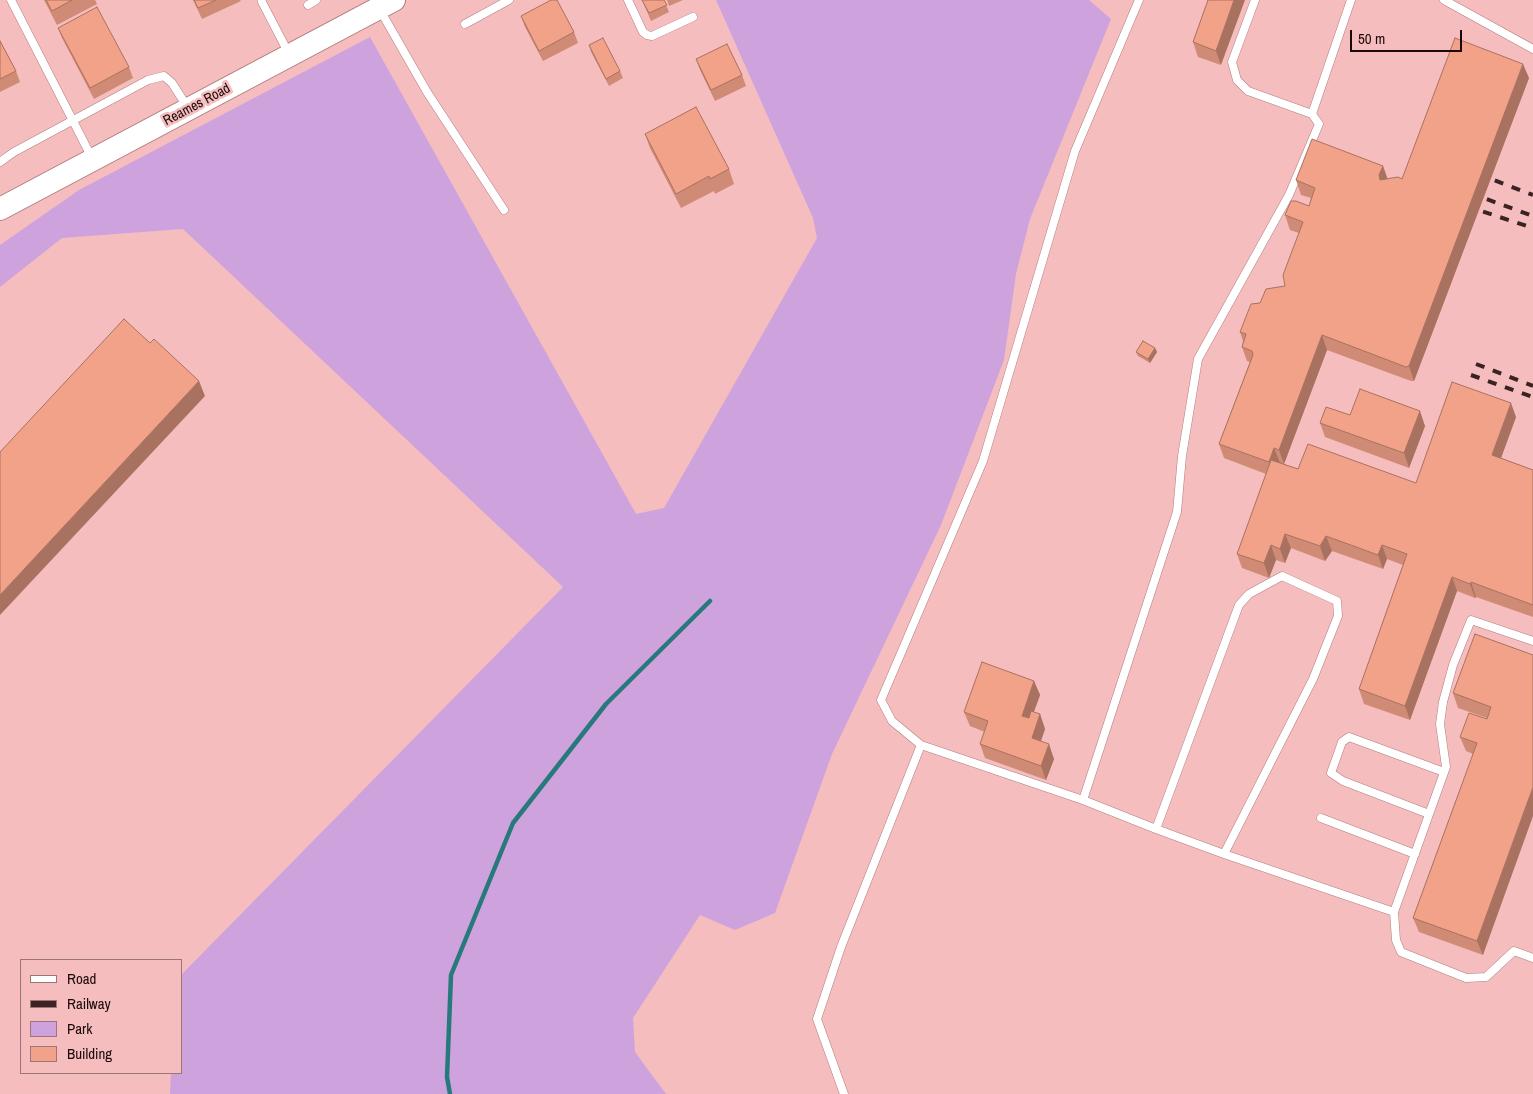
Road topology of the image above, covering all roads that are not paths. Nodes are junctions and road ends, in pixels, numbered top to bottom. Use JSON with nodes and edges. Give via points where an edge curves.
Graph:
{"nodes":[{"id":1,"x":11,"y":0,"type":"edge"},
{"id":2,"x":316,"y":0,"type":"edge"},
{"id":3,"x":509,"y":0,"type":"edge"},
{"id":4,"x":628,"y":0,"type":"edge"},
{"id":5,"x":1139,"y":0,"type":"edge"},
{"id":6,"x":1255,"y":0,"type":"edge"},
{"id":7,"x":1351,"y":0,"type":"edge"},
{"id":8,"x":1444,"y":0,"type":"edge"},
{"id":9,"x":262,"y":2,"type":"dead end"},
{"id":10,"x":386,"y":4,"type":"edge"},
{"id":11,"x":308,"y":5,"type":"dead end"},
{"id":12,"x":693,"y":17,"type":"dead end"},
{"id":13,"x":465,"y":24,"type":"dead end"},
{"id":14,"x":1533,"y":49,"type":"edge"},
{"id":15,"x":290,"y":55,"type":"junction"},
{"id":16,"x":189,"y":109,"type":"junction"},
{"id":17,"x":1312,"y":114,"type":"junction"},
{"id":18,"x":73,"y":120,"type":"junction"},
{"id":19,"x":92,"y":160,"type":"junction"},
{"id":20,"x":0,"y":162,"type":"edge"},
{"id":21,"x":3,"y":205,"type":"edge"},
{"id":22,"x":504,"y":210,"type":"dead end"},
{"id":23,"x":1533,"y":641,"type":"edge"},
{"id":24,"x":921,"y":745,"type":"junction"},
{"id":25,"x":1444,"y":772,"type":"junction"},
{"id":26,"x":1083,"y":800,"type":"junction"},
{"id":27,"x":1429,"y":814,"type":"junction"},
{"id":28,"x":1321,"y":818,"type":"dead end"},
{"id":29,"x":1156,"y":829,"type":"junction"},
{"id":30,"x":1224,"y":854,"type":"junction"},
{"id":31,"x":1415,"y":854,"type":"junction"},
{"id":32,"x":1394,"y":912,"type":"junction"},
{"id":33,"x":1533,"y":958,"type":"edge"},
{"id":34,"x":844,"y":1094,"type":"edge"}],
"edges":[{"from":1,"to":18,"type":"lane"},
{"from":2,"to":11,"type":"lane"},
{"from":3,"to":13,"type":"lane"},
{"from":4,"to":12,"type":"lane","via":[[647,35],[652,36]]},
{"from":5,"to":24,"type":"lane","via":[[1075,151],[983,461],[880,700],[892,721]]},
{"from":6,"to":17,"type":"lane","via":[[1232,62],[1237,80],[1248,91]]},
{"from":7,"to":17,"type":"lane"},
{"from":8,"to":14,"type":"lane"},
{"from":9,"to":15,"type":"lane"},
{"from":10,"to":15,"type":"main road","name":"Reames Road"},
{"from":10,"to":22,"type":"lane","via":[[427,92]]},
{"from":15,"to":16,"type":"main road","name":"Reames Road"},
{"from":16,"to":18,"type":"lane","via":[[164,76],[148,80]]},
{"from":16,"to":19,"type":"main road","name":"Reames Road"},
{"from":17,"to":26,"type":"lane","via":[[1319,124],[1289,195],[1198,359],[1182,456],[1177,512]]},
{"from":18,"to":19,"type":"lane"},
{"from":18,"to":20,"type":"lane"},
{"from":19,"to":21,"type":"main road","name":"Reames Road"},
{"from":23,"to":25,"type":"lane","via":[[1471,620],[1443,702],[1440,724]]},
{"from":24,"to":26,"type":"lane"},
{"from":24,"to":34,"type":"lane","via":[[841,947],[817,1019]]},
{"from":25,"to":27,"type":"lane"},
{"from":25,"to":27,"type":"lane","via":[[1349,737],[1342,742],[1331,773],[1343,781]]},
{"from":26,"to":29,"type":"lane"},
{"from":27,"to":31,"type":"lane"},
{"from":28,"to":31,"type":"lane"},
{"from":29,"to":30,"type":"lane"},
{"from":29,"to":30,"type":"lane","via":[[1239,606],[1249,594],[1282,576],[1337,601],[1338,616],[1313,678]]},
{"from":30,"to":32,"type":"lane"},
{"from":31,"to":32,"type":"lane"},
{"from":32,"to":33,"type":"lane","via":[[1396,940],[1401,952],[1466,978],[1486,977],[1514,951]]}]}
